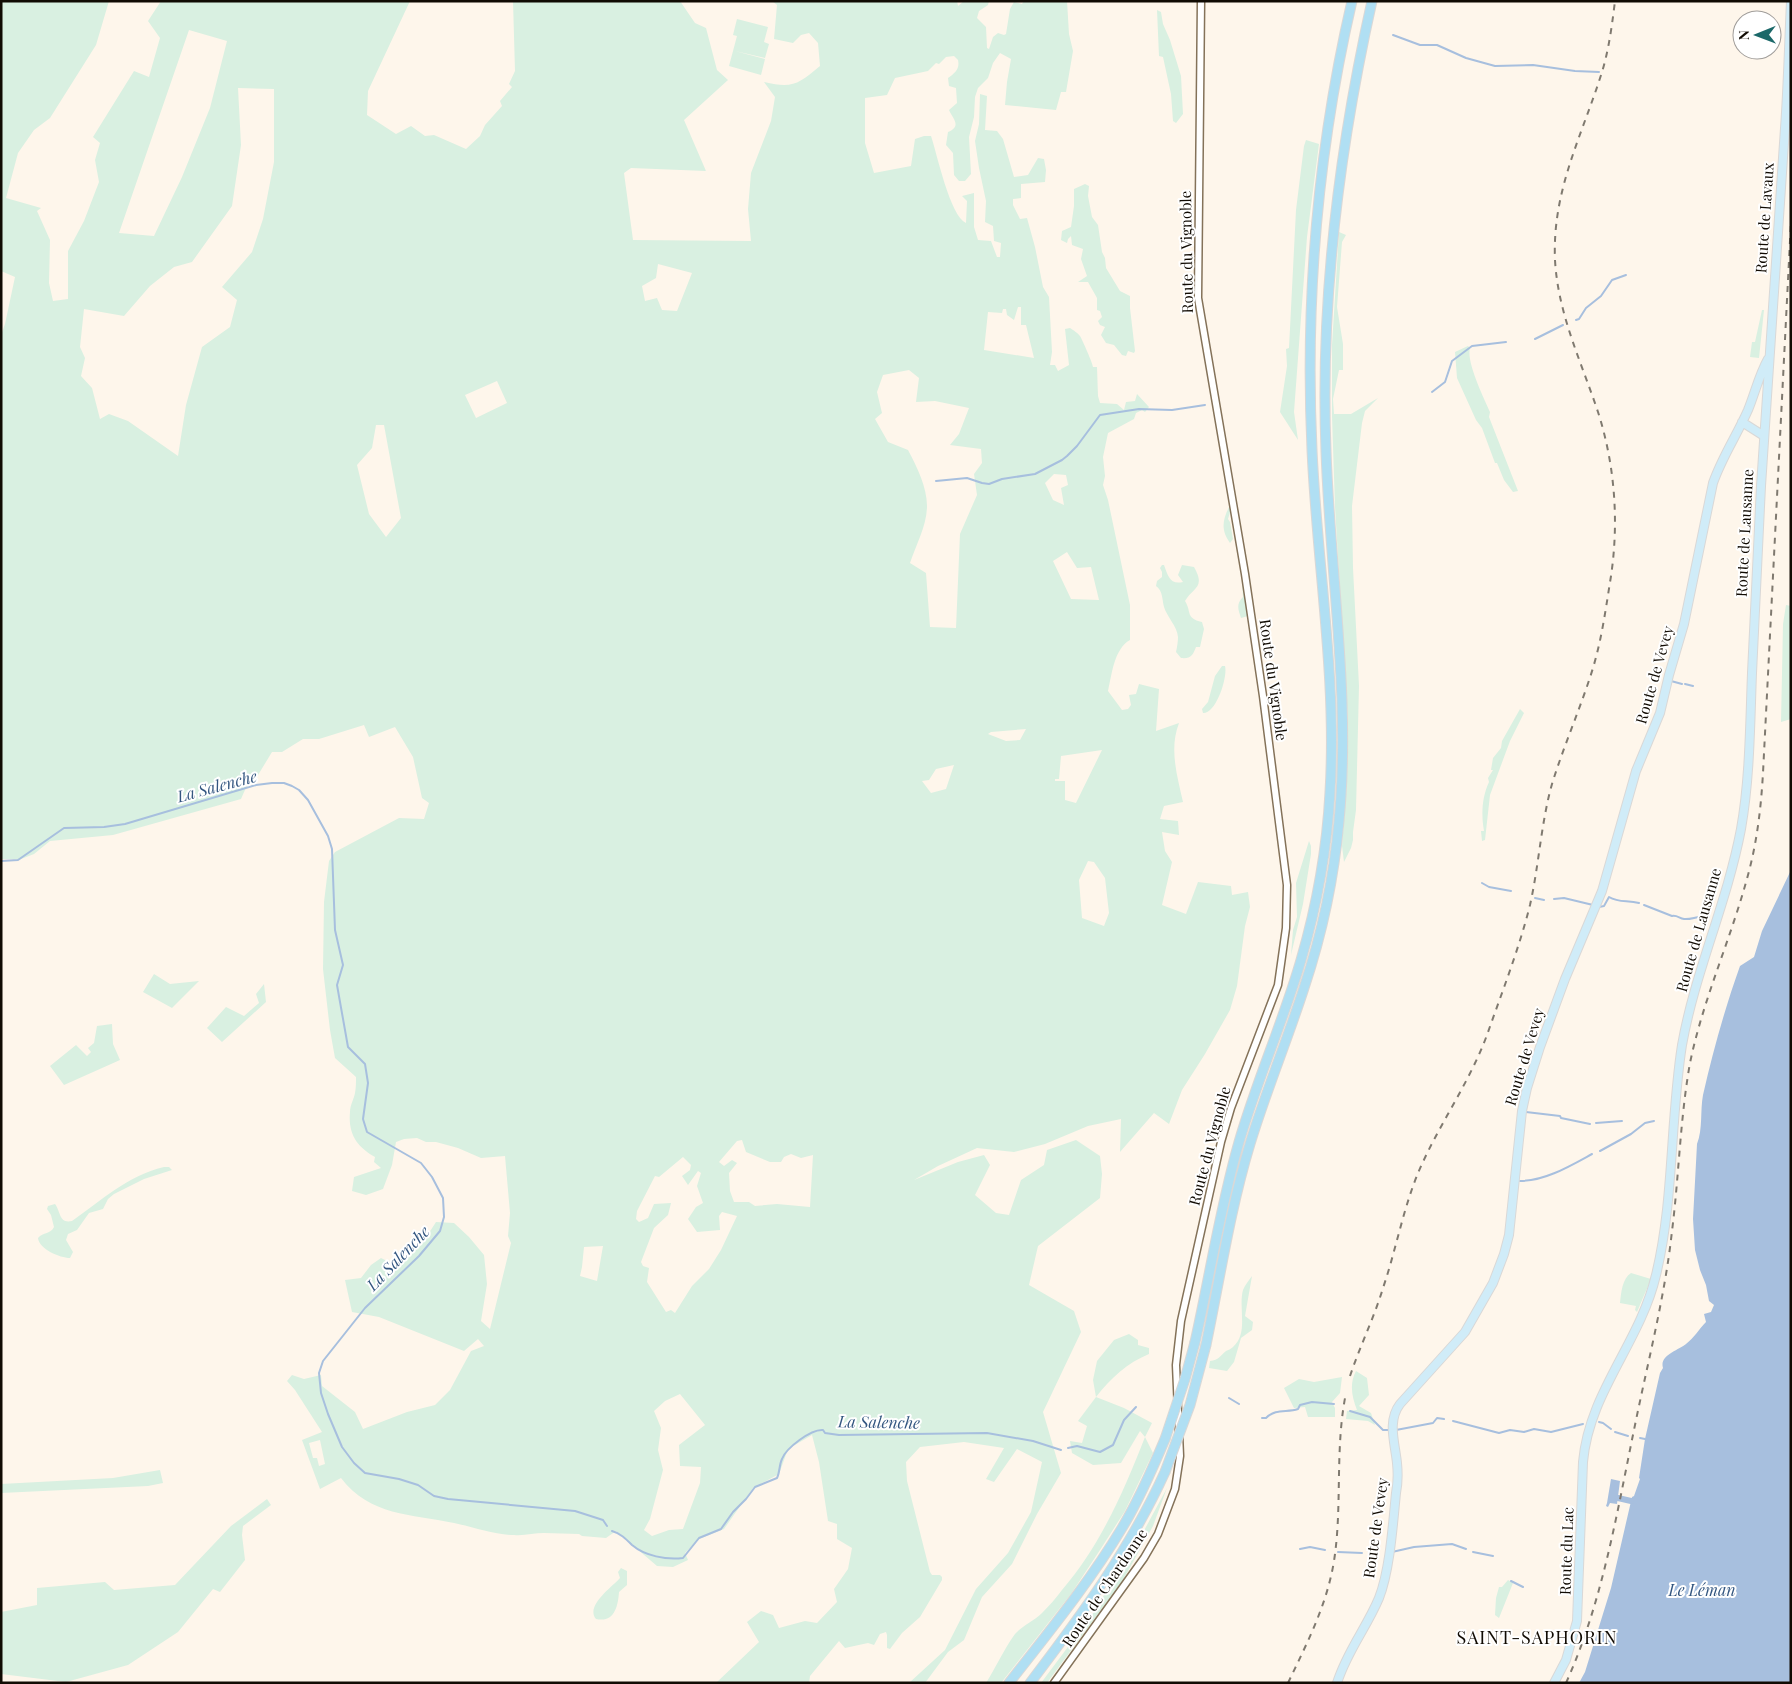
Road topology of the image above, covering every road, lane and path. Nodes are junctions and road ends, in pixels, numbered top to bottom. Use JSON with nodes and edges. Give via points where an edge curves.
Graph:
{"nodes":[{"id":1,"x":1200,"y":1,"type":"edge"},
{"id":2,"x":1372,"y":1,"type":"edge"},
{"id":3,"x":1791,"y":1,"type":"edge"},
{"id":4,"x":1351,"y":6,"type":"edge"},
{"id":5,"x":1770,"y":356,"type":"junction"},
{"id":6,"x":1766,"y":405,"type":"junction"},
{"id":7,"x":1748,"y":410,"type":"junction"},
{"id":8,"x":1742,"y":422,"type":"junction"},
{"id":9,"x":1764,"y":436,"type":"junction"},
{"id":10,"x":1176,"y":1385,"type":"joint"},
{"id":11,"x":1592,"y":1416,"type":"joint"},
{"id":12,"x":1009,"y":1683,"type":"edge"},
{"id":13,"x":1030,"y":1683,"type":"edge"},
{"id":14,"x":1054,"y":1683,"type":"edge"},
{"id":15,"x":1337,"y":1683,"type":"edge"},
{"id":16,"x":1554,"y":1683,"type":"edge"}],
"edges":[{"from":1,"to":10,"type":"street","name":"Route du Vignoble","via":[[1198,298],[1263,696],[1287,905],[1278,985],[1221,1142],[1181,1321]]},
{"from":2,"to":13,"type":"highway","bridge":true,"via":[[1350,104],[1336,206],[1326,331],[1326,452],[1342,747],[1339,819],[1327,901],[1304,988],[1258,1118],[1239,1183],[1206,1345],[1190,1405],[1165,1472],[1114,1567]]},
{"from":3,"to":5,"type":"main road","name":"Route de Lavaux"},
{"from":4,"to":12,"type":"highway","bridge":true,"via":[[1335,84],[1323,169],[1311,329],[1312,452],[1331,714],[1326,844],[1316,897],[1287,1003],[1239,1139],[1195,1342],[1165,1439],[1143,1489],[1112,1544]]},
{"from":5,"to":6,"type":"main road","name":"Route de Lavaux"},
{"from":5,"to":7,"type":"main road","name":"Route de Vevey"},
{"from":6,"to":7,"type":"main road","via":[[1756,404]]},
{"from":6,"to":9,"type":"main road","name":"Route de Lavaux"},
{"from":7,"to":8,"type":"main road","name":"Route de Vevey"},
{"from":8,"to":9,"type":"main road"},
{"from":8,"to":15,"type":"main road","name":"Route de Vevey","via":[[1713,483],[1684,624],[1660,713],[1636,771],[1602,890],[1562,986],[1530,1080],[1522,1112],[1511,1224],[1504,1254],[1493,1283],[1465,1332],[1394,1413],[1392,1428],[1397,1484],[1382,1588]]},
{"from":9,"to":11,"type":"main road","name":"Route de Lausanne","via":[[1749,756],[1741,826],[1683,1044],[1656,1276],[1640,1323]]},
{"from":10,"to":14,"type":"street","name":"Route de Chardonne","via":[[1180,1456],[1170,1507],[1144,1558]]},
{"from":11,"to":16,"type":"main road","name":"Route du Lac","via":[[1583,1462],[1577,1621],[1566,1660]]}]}
